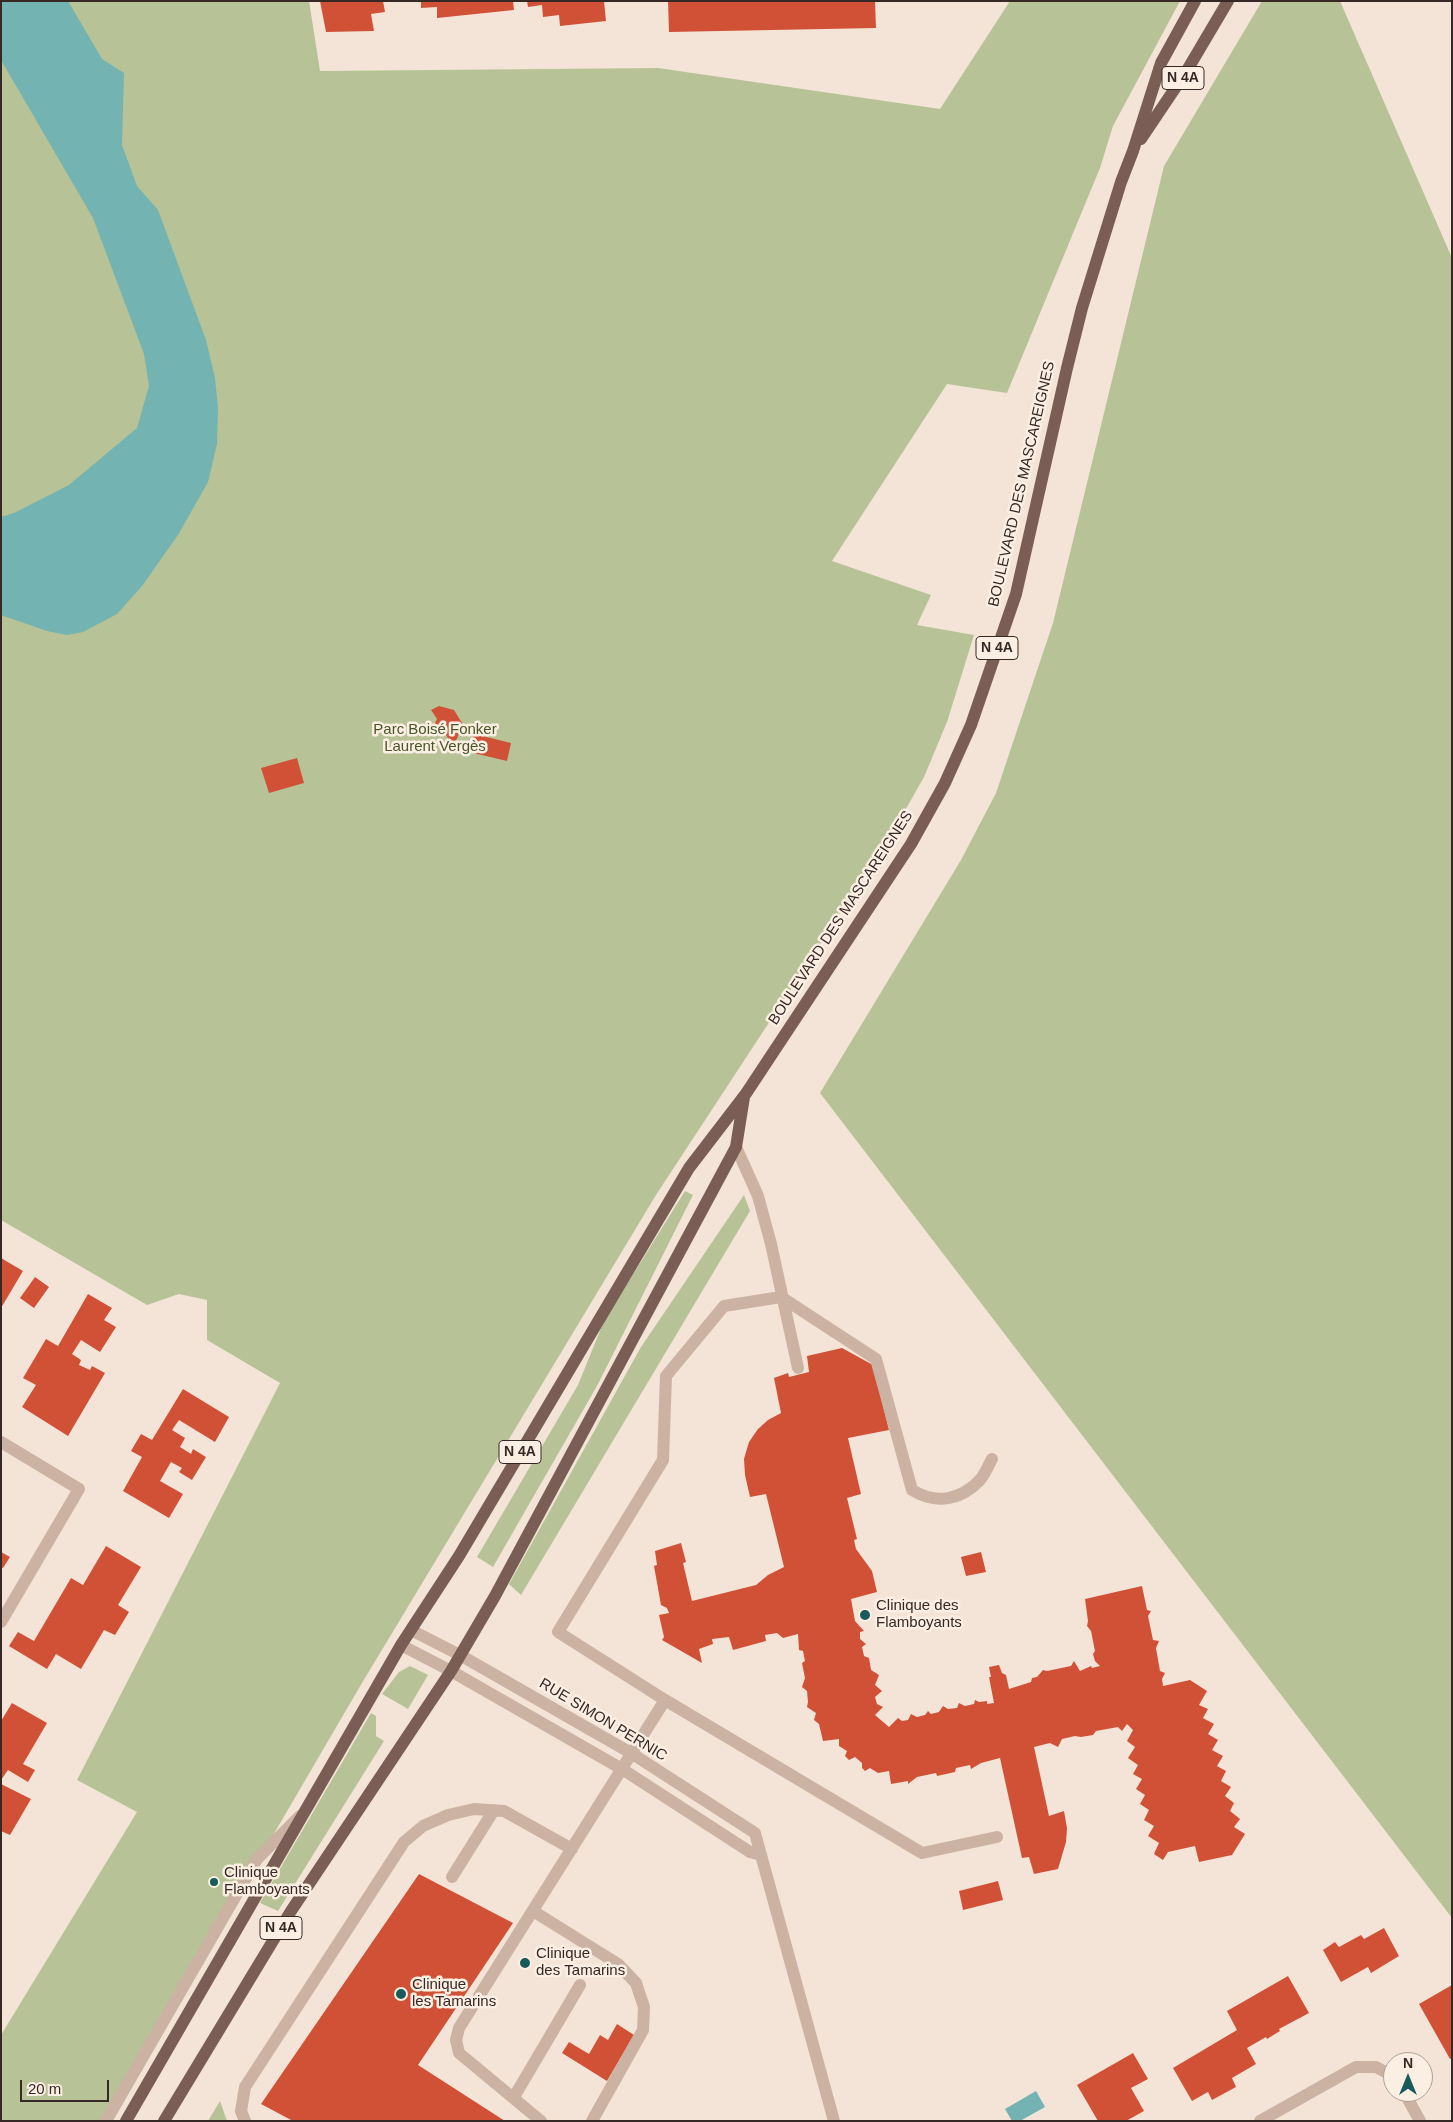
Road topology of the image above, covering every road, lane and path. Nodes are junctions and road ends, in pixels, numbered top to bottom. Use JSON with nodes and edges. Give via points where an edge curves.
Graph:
{"nodes":[{"id":1,"x":1195,"y":1,"type":"edge"},
{"id":2,"x":1228,"y":1,"type":"edge"},
{"id":3,"x":1133,"y":151,"type":"junction"},
{"id":4,"x":745,"y":1095,"type":"junction"},
{"id":5,"x":736,"y":1147,"type":"junction"},
{"id":6,"x":782,"y":1297,"type":"junction"},
{"id":7,"x":798,"y":1368,"type":"dead end"},
{"id":8,"x":1,"y":1442,"type":"edge"},
{"id":9,"x":992,"y":1459,"type":"dead end"},
{"id":10,"x":1,"y":1622,"type":"edge"},
{"id":11,"x":411,"y":1630,"type":"junction"},
{"id":12,"x":401,"y":1645,"type":"junction"},
{"id":13,"x":460,"y":1655,"type":"junction"},
{"id":14,"x":451,"y":1671,"type":"junction"},
{"id":15,"x":665,"y":1700,"type":"junction"},
{"id":16,"x":631,"y":1753,"type":"junction"},
{"id":17,"x":622,"y":1769,"type":"junction"},
{"id":18,"x":494,"y":1810,"type":"junction"},
{"id":19,"x":302,"y":1815,"type":"junction"},
{"id":20,"x":997,"y":1837,"type":"dead end"},
{"id":21,"x":572,"y":1849,"type":"junction"},
{"id":22,"x":761,"y":1855,"type":"junction"},
{"id":23,"x":452,"y":1877,"type":"dead end"},
{"id":24,"x":533,"y":1911,"type":"junction"},
{"id":25,"x":580,"y":1985,"type":"dead end"},
{"id":26,"x":1383,"y":2071,"type":"edge"},
{"id":27,"x":514,"y":2097,"type":"junction"},
{"id":28,"x":1410,"y":2102,"type":"edge"},
{"id":29,"x":106,"y":2121,"type":"edge"},
{"id":30,"x":126,"y":2121,"type":"edge"},
{"id":31,"x":164,"y":2121,"type":"edge"},
{"id":32,"x":245,"y":2121,"type":"edge"},
{"id":33,"x":541,"y":2121,"type":"edge"},
{"id":34,"x":592,"y":2121,"type":"edge"},
{"id":35,"x":834,"y":2121,"type":"edge"},
{"id":36,"x":1260,"y":2121,"type":"edge"},
{"id":37,"x":1420,"y":2121,"type":"edge"}],
"edges":[{"from":1,"to":3,"type":"main road","name":"BOULEVARD DES MASCAREIGNES","number":"N 4A","via":[[1161,63]]},
{"from":2,"to":3,"type":"main road","name":"BOULEVARD DES MASCAREIGNES","number":"N 4A","via":[[1186,72]]},
{"from":3,"to":4,"type":"main road","name":"BOULEVARD DES MASCAREIGNES","number":"N 4A","via":[[1067,368],[1016,594],[971,725],[945,783],[911,844]]},
{"from":4,"to":5,"type":"main road","number":"N 4A"},
{"from":4,"to":11,"type":"main road","number":"N 4A","via":[[689,1168],[459,1556]]},
{"from":5,"to":6,"type":"street","via":[[758,1196]]},
{"from":5,"to":13,"type":"main road","number":"N 4A"},
{"from":6,"to":7,"type":"street"},
{"from":6,"to":9,"type":"street","via":[[876,1359],[912,1490],[925,1498],[960,1495],[980,1480]]},
{"from":6,"to":15,"type":"street","via":[[724,1306],[666,1376],[663,1460],[558,1632]]},
{"from":8,"to":10,"type":"street","via":[[79,1489]]},
{"from":11,"to":12,"type":"main road","number":"N 4A"},
{"from":11,"to":13,"type":"street","name":"RUE SIMON PERNIC"},
{"from":12,"to":14,"type":"street"},
{"from":12,"to":19,"type":"main road","number":"N 4A"},
{"from":13,"to":14,"type":"main road","number":"N 4A"},
{"from":13,"to":16,"type":"street","name":"RUE SIMON PERNIC"},
{"from":14,"to":17,"type":"street"},
{"from":14,"to":31,"type":"main road","number":"N 4A","via":[[291,1911]]},
{"from":15,"to":16,"type":"street"},
{"from":15,"to":20,"type":"street","via":[[922,1853]]},
{"from":16,"to":17,"type":"street"},
{"from":16,"to":22,"type":"street","name":"RUE SIMON PERNIC","via":[[755,1833]]},
{"from":17,"to":21,"type":"street"},
{"from":17,"to":22,"type":"street","via":[[750,1852]]},
{"from":18,"to":21,"type":"street","via":[[504,1811]]},
{"from":18,"to":23,"type":"street"},
{"from":18,"to":32,"type":"street","via":[[474,1809],[448,1815],[423,1826],[404,1842],[245,2086],[241,2111]]},
{"from":19,"to":29,"type":"street","via":[[257,1858]]},
{"from":19,"to":30,"type":"main road","number":"N 4A"},
{"from":21,"to":24,"type":"street"},
{"from":22,"to":35,"type":"street","name":"RUE SIMON PERNIC"},
{"from":24,"to":27,"type":"street","via":[[459,2028],[456,2040],[459,2054]]},
{"from":24,"to":34,"type":"street","via":[[618,1964],[636,1983],[644,2007],[643,2030]]},
{"from":25,"to":27,"type":"street"},
{"from":26,"to":36,"type":"street","via":[[1376,2067],[1356,2067]]},
{"from":27,"to":33,"type":"street"},
{"from":28,"to":37,"type":"street"}]}
